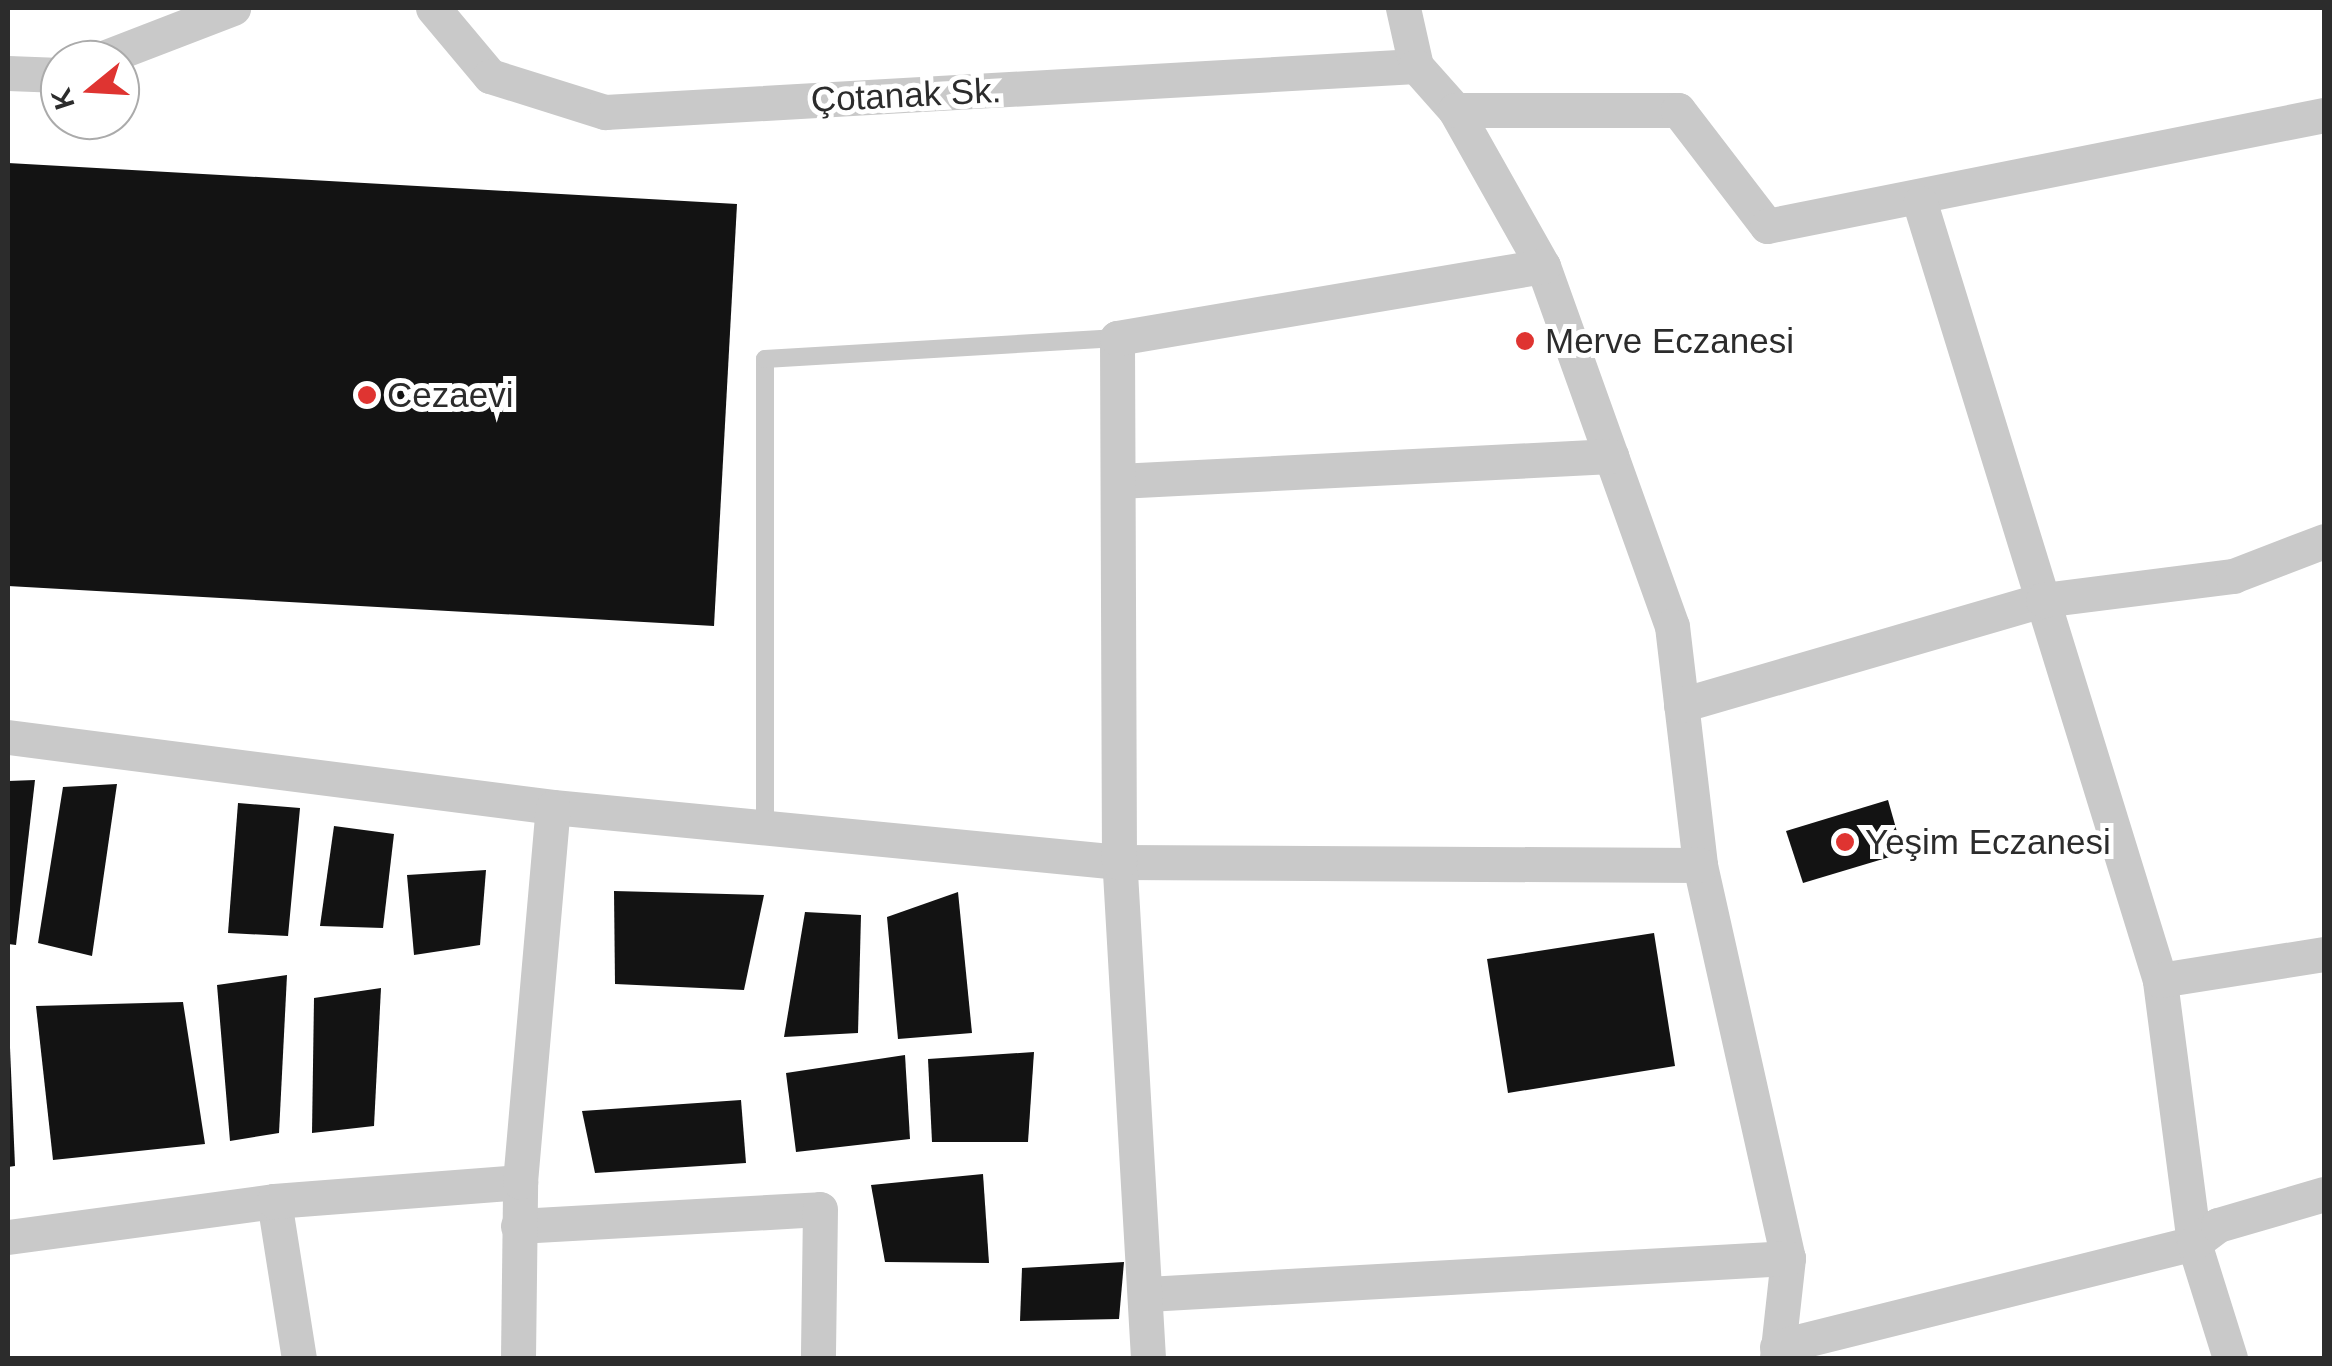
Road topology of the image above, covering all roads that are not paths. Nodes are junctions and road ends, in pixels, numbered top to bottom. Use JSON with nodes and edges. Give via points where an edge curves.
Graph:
{"nodes":[{"id":1,"x":233,"y":8,"type":"edge"},
{"id":2,"x":433,"y":8,"type":"edge"},
{"id":3,"x":1403,"y":8,"type":"edge"},
{"id":4,"x":140,"y":44,"type":"edge"},
{"id":5,"x":1416,"y":66,"type":"junction"},
{"id":6,"x":8,"y":73,"type":"edge"},
{"id":7,"x":40,"y":74,"type":"edge"},
{"id":8,"x":1455,"y":110,"type":"junction"},
{"id":9,"x":2324,"y":115,"type":"edge"},
{"id":10,"x":1920,"y":203,"type":"junction"},
{"id":11,"x":1543,"y":266,"type":"junction"},
{"id":12,"x":1117,"y":338,"type":"junction"},
{"id":13,"x":1611,"y":456,"type":"junction"},
{"id":14,"x":1118,"y":481,"type":"junction"},
{"id":15,"x":2324,"y":541,"type":"edge"},
{"id":16,"x":2043,"y":600,"type":"junction"},
{"id":17,"x":1681,"y":705,"type":"junction"},
{"id":18,"x":8,"y":737,"type":"edge"},
{"id":19,"x":553,"y":807,"type":"junction"},
{"id":20,"x":765,"y":828,"type":"junction"},
{"id":21,"x":1119,"y":862,"type":"junction"},
{"id":22,"x":1700,"y":865,"type":"junction"},
{"id":23,"x":2324,"y":954,"type":"edge"},
{"id":24,"x":2160,"y":980,"type":"junction"},
{"id":25,"x":520,"y":1182,"type":"junction"},
{"id":26,"x":2324,"y":1194,"type":"edge"},
{"id":27,"x":274,"y":1202,"type":"junction"},
{"id":28,"x":518,"y":1226,"type":"junction"},
{"id":29,"x":8,"y":1237,"type":"edge"},
{"id":30,"x":2194,"y":1243,"type":"junction"},
{"id":31,"x":1788,"y":1258,"type":"junction"},
{"id":32,"x":1147,"y":1294,"type":"junction"},
{"id":33,"x":1836,"y":1348,"type":"edge"},
{"id":34,"x":1777,"y":1352,"type":"edge"},
{"id":35,"x":298,"y":1358,"type":"edge"},
{"id":36,"x":518,"y":1358,"type":"edge"},
{"id":37,"x":818,"y":1358,"type":"edge"},
{"id":38,"x":1148,"y":1358,"type":"edge"},
{"id":39,"x":2230,"y":1358,"type":"edge"}],
"edges":[{"from":1,"to":4,"type":"street"},
{"from":2,"to":5,"type":"street","name":"Çotanak Sk.","via":[[490,76],[605,112]]},
{"from":3,"to":5,"type":"street"},
{"from":5,"to":8,"type":"street"},
{"from":6,"to":7,"type":"street"},
{"from":8,"to":10,"type":"street","via":[[1678,110],[1767,226]]},
{"from":8,"to":11,"type":"street"},
{"from":9,"to":10,"type":"street"},
{"from":10,"to":16,"type":"street"},
{"from":11,"to":12,"type":"street"},
{"from":11,"to":13,"type":"street"},
{"from":12,"to":14,"type":"street"},
{"from":12,"to":20,"type":"lane","via":[[766,359]]},
{"from":13,"to":14,"type":"street"},
{"from":13,"to":17,"type":"street","via":[[1672,626]]},
{"from":14,"to":21,"type":"street"},
{"from":15,"to":16,"type":"street","via":[[2232,576]]},
{"from":16,"to":17,"type":"street"},
{"from":16,"to":24,"type":"street"},
{"from":17,"to":22,"type":"street"},
{"from":18,"to":19,"type":"street"},
{"from":19,"to":20,"type":"street"},
{"from":19,"to":25,"type":"street"},
{"from":20,"to":21,"type":"street"},
{"from":21,"to":22,"type":"street"},
{"from":21,"to":32,"type":"street"},
{"from":22,"to":31,"type":"street"},
{"from":23,"to":24,"type":"street"},
{"from":24,"to":30,"type":"street"},
{"from":25,"to":27,"type":"street"},
{"from":25,"to":28,"type":"street"},
{"from":26,"to":30,"type":"street","via":[[2218,1225]]},
{"from":27,"to":29,"type":"street"},
{"from":27,"to":35,"type":"street"},
{"from":28,"to":36,"type":"street"},
{"from":28,"to":37,"type":"street","via":[[820,1209]]},
{"from":30,"to":33,"type":"street"},
{"from":30,"to":39,"type":"street"},
{"from":31,"to":32,"type":"street"},
{"from":31,"to":34,"type":"street"},
{"from":32,"to":38,"type":"street"},
{"from":33,"to":34,"type":"street"}]}
